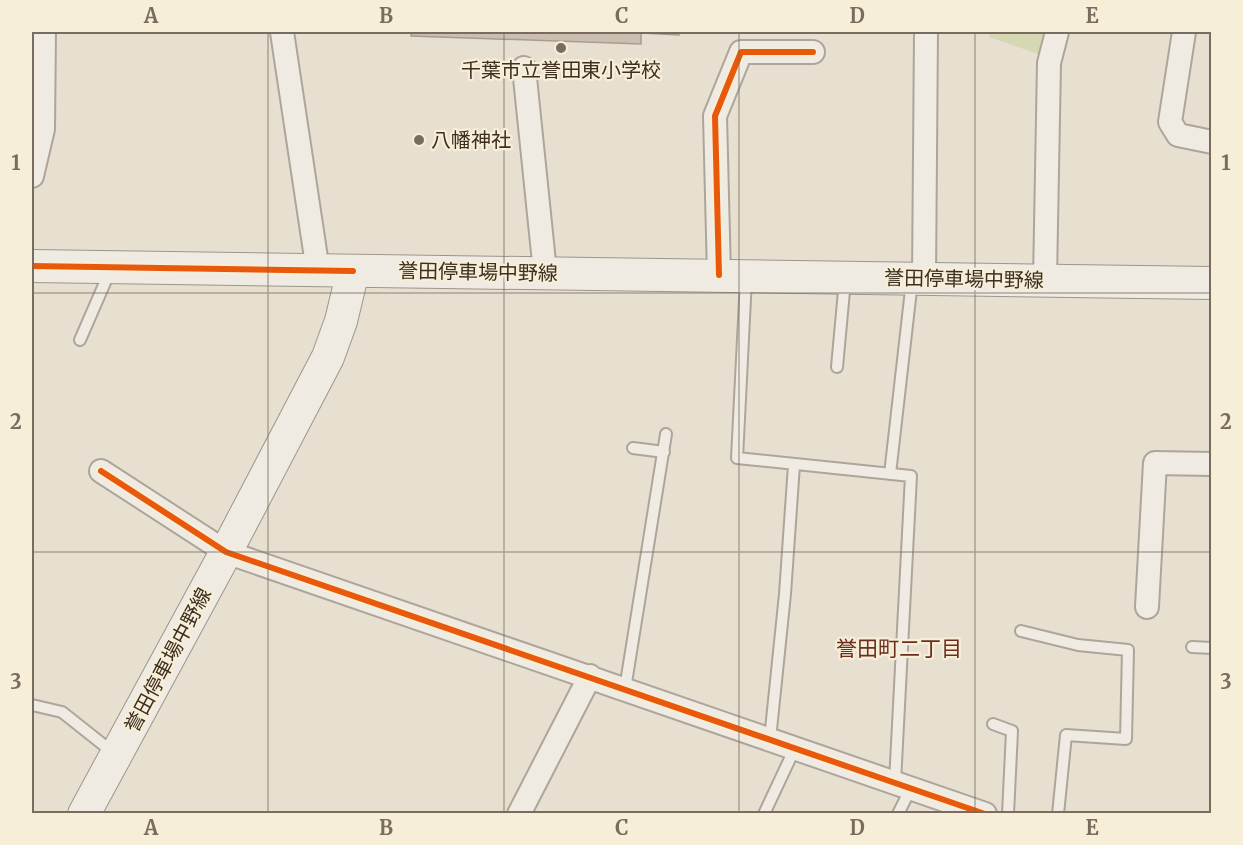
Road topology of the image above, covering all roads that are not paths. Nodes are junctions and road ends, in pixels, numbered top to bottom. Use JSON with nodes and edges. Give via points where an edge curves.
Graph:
{"nodes":[{"id":1,"x":44,"y":32,"type":"edge"},
{"id":2,"x":282,"y":32,"type":"edge"},
{"id":3,"x":926,"y":32,"type":"edge"},
{"id":4,"x":1057,"y":32,"type":"edge"},
{"id":5,"x":1184,"y":32,"type":"edge"},
{"id":6,"x":813,"y":52,"type":"dead end"},
{"id":7,"x":525,"y":68,"type":"dead end"},
{"id":8,"x":1212,"y":142,"type":"edge"},
{"id":9,"x":32,"y":176,"type":"edge"},
{"id":10,"x":32,"y":266,"type":"edge"},
{"id":11,"x":112,"y":266,"type":"junction"},
{"id":12,"x":353,"y":270,"type":"junction"},
{"id":13,"x":318,"y":271,"type":"junction"},
{"id":14,"x":546,"y":272,"type":"junction"},
{"id":15,"x":733,"y":275,"type":"junction"},
{"id":16,"x":846,"y":277,"type":"junction"},
{"id":17,"x":918,"y":278,"type":"junction"},
{"id":18,"x":1045,"y":280,"type":"junction"},
{"id":19,"x":1212,"y":283,"type":"edge"},
{"id":20,"x":80,"y":340,"type":"dead end"},
{"id":21,"x":837,"y":367,"type":"dead end"},
{"id":22,"x":666,"y":434,"type":"dead end"},
{"id":23,"x":633,"y":448,"type":"dead end"},
{"id":24,"x":664,"y":452,"type":"junction"},
{"id":25,"x":1212,"y":464,"type":"edge"},
{"id":26,"x":794,"y":465,"type":"junction"},
{"id":27,"x":101,"y":471,"type":"dead end"},
{"id":28,"x":891,"y":474,"type":"junction"},
{"id":29,"x":226,"y":552,"type":"junction"},
{"id":30,"x":1147,"y":608,"type":"dead end"},
{"id":31,"x":1021,"y":631,"type":"dead end"},
{"id":32,"x":1192,"y":647,"type":"dead end"},
{"id":33,"x":1212,"y":648,"type":"edge"},
{"id":34,"x":590,"y":676,"type":"junction"},
{"id":35,"x":625,"y":689,"type":"junction"},
{"id":36,"x":32,"y":705,"type":"edge"},
{"id":37,"x":993,"y":724,"type":"dead end"},
{"id":38,"x":770,"y":739,"type":"junction"},
{"id":39,"x":795,"y":748,"type":"junction"},
{"id":40,"x":117,"y":755,"type":"junction"},
{"id":41,"x":903,"y":785,"type":"junction"},
{"id":42,"x":84,"y":813,"type":"edge"},
{"id":43,"x":519,"y":813,"type":"edge"},
{"id":44,"x":764,"y":813,"type":"edge"},
{"id":45,"x":898,"y":813,"type":"edge"},
{"id":46,"x":985,"y":813,"type":"edge"},
{"id":47,"x":1008,"y":813,"type":"edge"},
{"id":48,"x":1058,"y":813,"type":"edge"}],
"edges":[{"from":1,"to":9,"type":"street","via":[[43,129]]},
{"from":2,"to":13,"type":"street"},
{"from":3,"to":17,"type":"street"},
{"from":4,"to":18,"type":"street","via":[[1049,63]]},
{"from":5,"to":8,"type":"street","via":[[1170,122],[1178,135]]},
{"from":6,"to":15,"type":"street","via":[[741,52],[715,116]]},
{"from":7,"to":14,"type":"street"},
{"from":10,"to":11,"type":"main road"},
{"from":11,"to":13,"type":"main road"},
{"from":11,"to":20,"type":"lane"},
{"from":12,"to":13,"type":"main road"},
{"from":12,"to":14,"type":"main road","name":"誉田停車場中野線"},
{"from":12,"to":29,"type":"main road","name":"誉田停車場中野線","via":[[328,357]]},
{"from":14,"to":15,"type":"main road","name":"誉田停車場中野線"},
{"from":15,"to":16,"type":"main road","name":"誉田停車場中野線"},
{"from":15,"to":26,"type":"lane","via":[[737,458]]},
{"from":16,"to":17,"type":"main road","name":"誉田停車場中野線"},
{"from":16,"to":21,"type":"lane"},
{"from":17,"to":18,"type":"main road","name":"誉田停車場中野線"},
{"from":17,"to":28,"type":"lane"},
{"from":18,"to":19,"type":"main road","name":"誉田停車場中野線"},
{"from":22,"to":24,"type":"lane"},
{"from":23,"to":24,"type":"lane"},
{"from":24,"to":35,"type":"lane"},
{"from":25,"to":30,"type":"street","via":[[1155,463]]},
{"from":26,"to":28,"type":"lane"},
{"from":26,"to":38,"type":"lane"},
{"from":27,"to":29,"type":"street"},
{"from":28,"to":41,"type":"lane","via":[[911,476]]},
{"from":29,"to":34,"type":"street"},
{"from":29,"to":40,"type":"main road","name":"誉田停車場中野線"},
{"from":31,"to":48,"type":"lane","via":[[1078,645],[1128,650],[1126,739],[1066,735]]},
{"from":32,"to":33,"type":"lane"},
{"from":34,"to":35,"type":"street"},
{"from":34,"to":43,"type":"street"},
{"from":35,"to":38,"type":"street"},
{"from":36,"to":40,"type":"lane","via":[[62,712]]},
{"from":37,"to":47,"type":"lane","via":[[1012,731]]},
{"from":38,"to":39,"type":"street"},
{"from":39,"to":41,"type":"street"},
{"from":39,"to":44,"type":"lane"},
{"from":40,"to":42,"type":"main road","name":"誉田停車場中野線"},
{"from":41,"to":45,"type":"lane"},
{"from":41,"to":46,"type":"street"}]}
